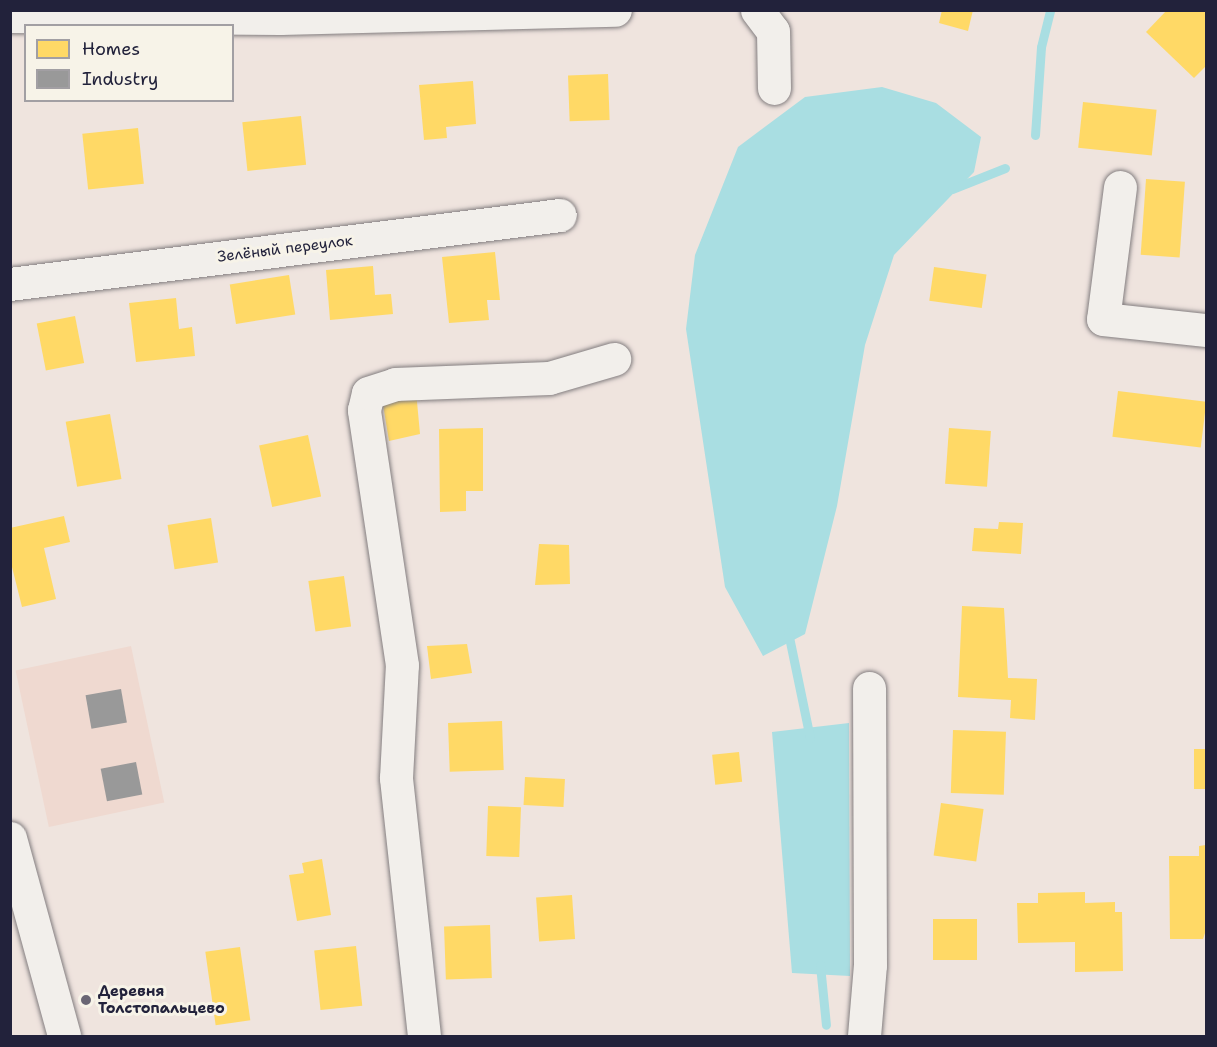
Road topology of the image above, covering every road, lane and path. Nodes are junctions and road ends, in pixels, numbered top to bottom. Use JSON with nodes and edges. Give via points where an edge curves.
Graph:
{"nodes":[{"id":1,"x":615,"y":10,"type":"edge"},
{"id":2,"x":757,"y":10,"type":"edge"},
{"id":3,"x":10,"y":16,"type":"edge"},
{"id":4,"x":774,"y":88,"type":"dead end"},
{"id":5,"x":1120,"y":187,"type":"dead end"},
{"id":6,"x":560,"y":215,"type":"dead end"},
{"id":7,"x":10,"y":284,"type":"edge"},
{"id":8,"x":1206,"y":330,"type":"edge"},
{"id":9,"x":614,"y":359,"type":"dead end"},
{"id":10,"x":869,"y":688,"type":"dead end"},
{"id":11,"x":10,"y":837,"type":"edge"},
{"id":12,"x":64,"y":1036,"type":"edge"},
{"id":13,"x":424,"y":1036,"type":"edge"},
{"id":14,"x":864,"y":1036,"type":"edge"}],
"edges":[{"from":1,"to":3,"type":"street","via":[[280,18]]},
{"from":2,"to":4,"type":"street","via":[[773,31]]},
{"from":5,"to":8,"type":"street","via":[[1102,319]]},
{"from":6,"to":7,"type":"street","name":"Зелёный переулок"},
{"from":9,"to":13,"type":"street","via":[[549,378],[395,384],[368,393],[364,410],[402,665],[396,778]]},
{"from":10,"to":14,"type":"street","via":[[870,965]]},
{"from":11,"to":12,"type":"street"}]}
